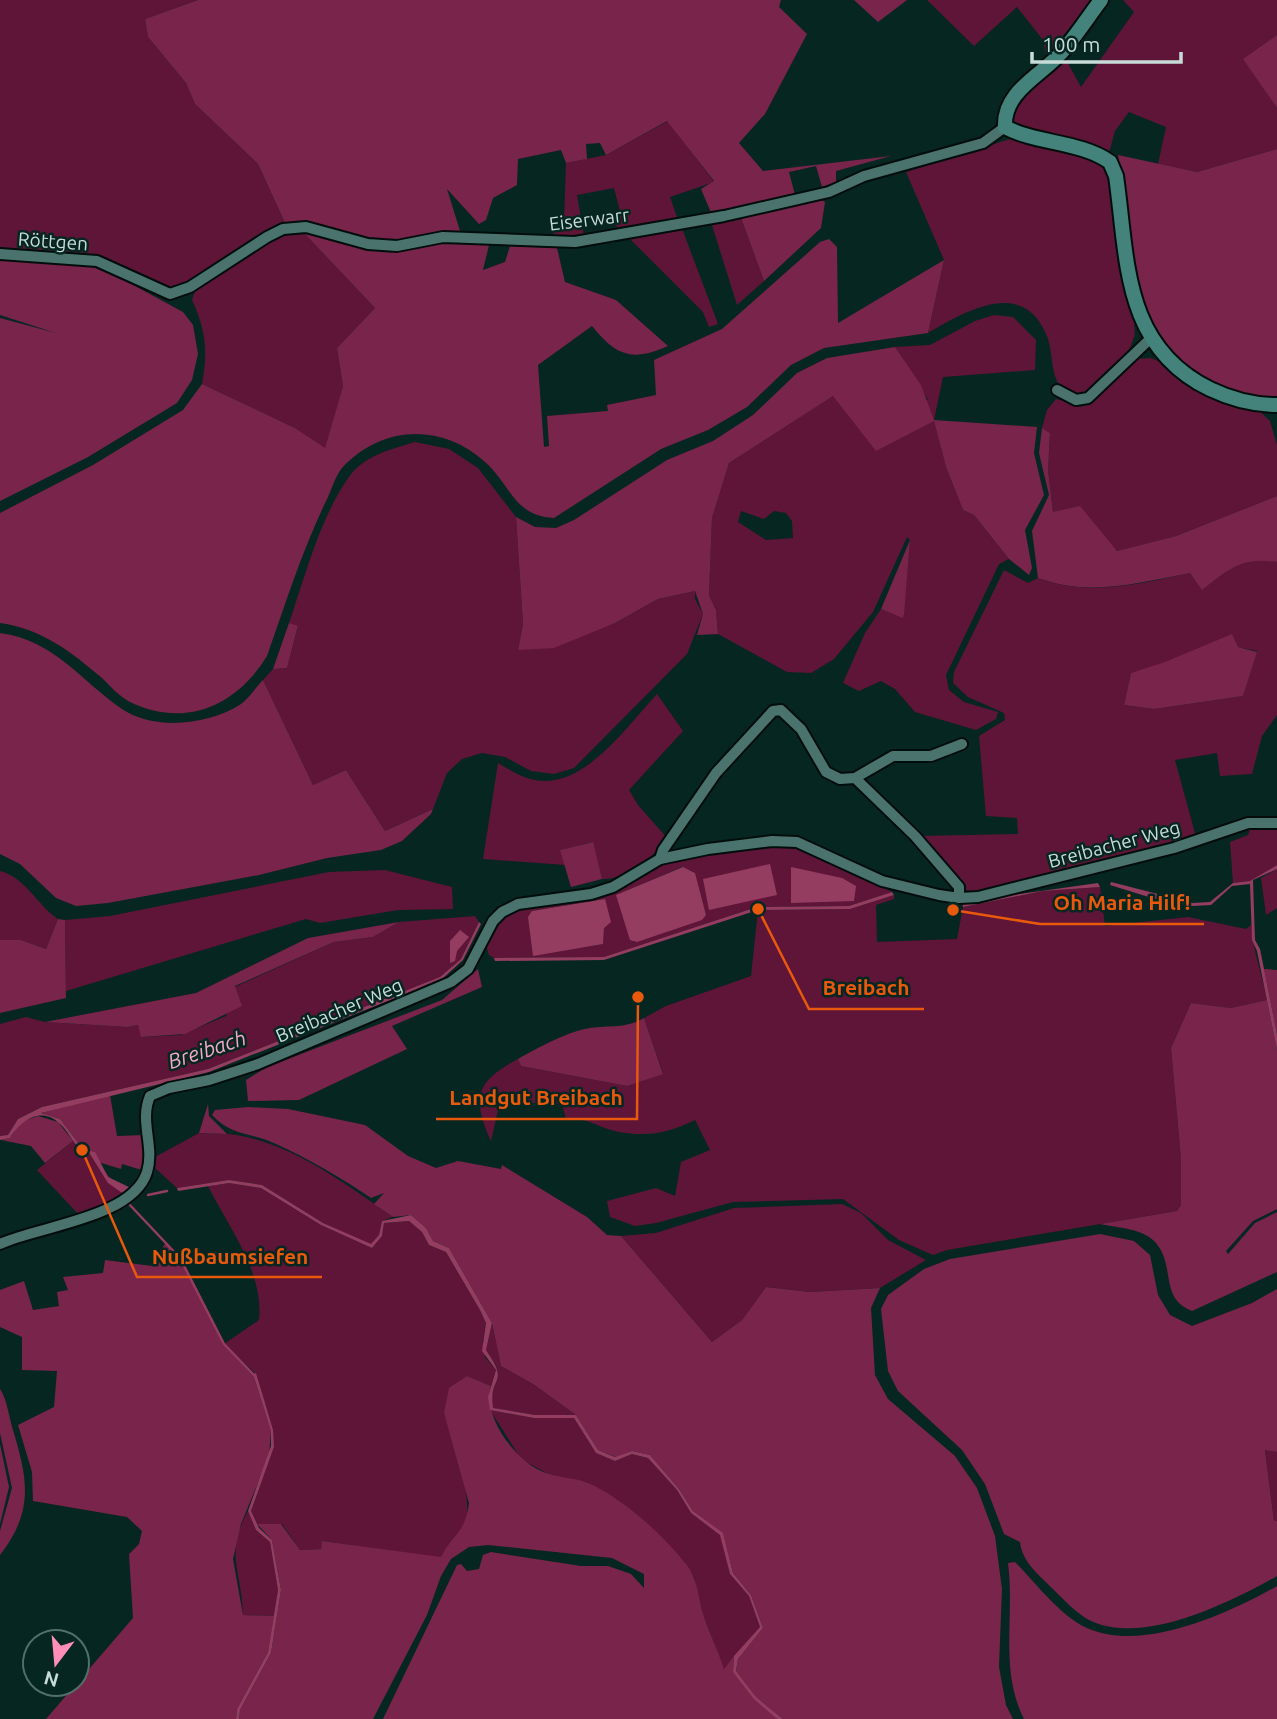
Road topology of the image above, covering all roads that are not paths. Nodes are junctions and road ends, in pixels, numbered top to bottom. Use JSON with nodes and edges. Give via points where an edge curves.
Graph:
{"nodes":[{"id":1,"x":1101,"y":0,"type":"edge"},
{"id":2,"x":1004,"y":127,"type":"junction"},
{"id":3,"x":0,"y":254,"type":"edge"},
{"id":4,"x":181,"y":292,"type":"joint"},
{"id":5,"x":1150,"y":339,"type":"junction"},
{"id":6,"x":1056,"y":390,"type":"dead end"},
{"id":7,"x":1277,"y":405,"type":"edge"},
{"id":8,"x":962,"y":744,"type":"dead end"},
{"id":9,"x":855,"y":778,"type":"junction"},
{"id":10,"x":1277,"y":823,"type":"edge"},
{"id":11,"x":660,"y":859,"type":"junction"},
{"id":12,"x":959,"y":898,"type":"junction"},
{"id":13,"x":0,"y":1244,"type":"edge"}],
"edges":[{"from":1,"to":2,"type":"street","via":[[1060,54],[1025,83],[1007,112]]},
{"from":2,"to":4,"type":"street","name":"Eiserwarr","via":[[983,143],[864,176],[829,192],[575,242],[443,237],[397,246],[368,244],[306,227],[284,229]]},
{"from":2,"to":5,"type":"street","via":[[1102,157],[1112,165],[1133,299]]},
{"from":3,"to":4,"type":"street","name":"Röttgen","via":[[97,261],[159,291]]},
{"from":5,"to":6,"type":"street","via":[[1088,398],[1070,398]]},
{"from":5,"to":7,"type":"street","via":[[1178,369],[1203,385],[1243,401]]},
{"from":8,"to":9,"type":"street","via":[[932,756],[893,756]]},
{"from":9,"to":11,"type":"street","name":"Breibacher Weg","via":[[840,779],[827,772],[801,729],[781,710],[772,711],[704,788]]},
{"from":9,"to":12,"type":"street","name":"Breibacher Weg","via":[[915,836],[959,887]]},
{"from":10,"to":12,"type":"street","name":"Breibacher Weg","via":[[1248,822],[1074,875]]},
{"from":11,"to":12,"type":"street","name":"Breibacher Weg","via":[[772,841],[797,842],[871,878]]},
{"from":11,"to":13,"type":"street","name":"Breibacher Weg","via":[[613,887],[518,904],[502,912],[468,969],[451,982],[258,1064],[158,1091],[150,1097],[146,1112],[149,1167],[138,1188],[108,1209]]}]}
